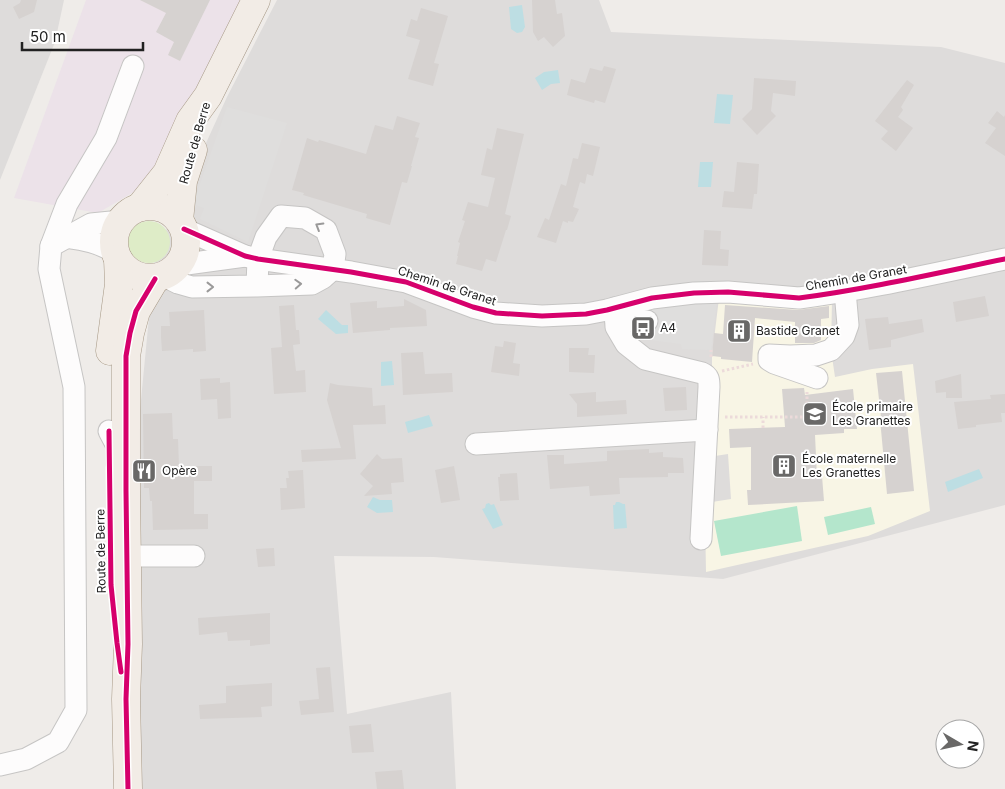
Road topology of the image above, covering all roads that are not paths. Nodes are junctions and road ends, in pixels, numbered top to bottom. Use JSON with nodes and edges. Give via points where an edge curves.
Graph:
{"nodes":[{"id":1,"x":256,"y":0,"type":"edge"},
{"id":2,"x":133,"y":66,"type":"dead end"},
{"id":3,"x":208,"y":96,"type":"junction"},
{"id":4,"x":131,"y":214,"type":"junction"},
{"id":5,"x":182,"y":224,"type":"junction"},
{"id":6,"x":59,"y":241,"type":"junction"},
{"id":7,"x":117,"y":256,"type":"junction"},
{"id":8,"x":251,"y":258,"type":"junction"},
{"id":9,"x":1005,"y":259,"type":"edge"},
{"id":10,"x":334,"y":269,"type":"junction"},
{"id":11,"x":166,"y":273,"type":"junction"},
{"id":12,"x":258,"y":286,"type":"junction"},
{"id":13,"x":844,"y":291,"type":"junction"},
{"id":14,"x":615,"y":314,"type":"junction"},
{"id":15,"x":647,"y":321,"type":"dead end"},
{"id":16,"x":812,"y":385,"type":"road end"},
{"id":17,"x":706,"y":430,"type":"junction"},
{"id":18,"x":109,"y":431,"type":"junction"},
{"id":19,"x":476,"y":444,"type":"dead end"},
{"id":20,"x":701,"y":539,"type":"dead end"},
{"id":21,"x":127,"y":556,"type":"junction"},
{"id":22,"x":194,"y":556,"type":"dead end"},
{"id":23,"x":126,"y":699,"type":"junction"},
{"id":24,"x":0,"y":765,"type":"edge"},
{"id":25,"x":128,"y":789,"type":"edge"}],
"edges":[{"from":1,"to":3,"type":"main road","name":"Route de Berre"},
{"from":2,"to":6,"type":"street","via":[[106,138],[67,204]]},
{"from":3,"to":4,"type":"main road","name":"Route de Berre","via":[[190,121],[167,174]]},
{"from":3,"to":5,"type":"main road","name":"Route de Berre","via":[[204,120],[183,181]]},
{"from":4,"to":5,"type":"main road","via":[[151,206],[162,208]]},
{"from":4,"to":6,"type":"street","via":[[91,224]]},
{"from":4,"to":7,"type":"main road","via":[[116,230]]},
{"from":5,"to":8,"type":"street","name":"Chemin de Granet"},
{"from":5,"to":11,"type":"main road","via":[[187,238],[184,257]]},
{"from":6,"to":7,"type":"street","via":[[88,240]]},
{"from":6,"to":24,"type":"street","via":[[49,269],[74,387],[76,710],[58,742],[26,759]]},
{"from":7,"to":11,"type":"main road","via":[[123,267],[138,277],[146,279]]},
{"from":7,"to":18,"type":"main road","name":"Route de Berre","via":[[119,284],[108,376]]},
{"from":8,"to":10,"type":"street","name":"Chemin de Granet"},
{"from":10,"to":8,"type":"street","one_way":true,"via":[[334,254],[326,230],[305,218],[281,216]]},
{"from":8,"to":11,"type":"street","name":"Chemin de Granet"},
{"from":8,"to":12,"type":"street"},
{"from":9,"to":13,"type":"street","name":"Chemin de Granet"},
{"from":12,"to":10,"type":"street","one_way":true,"via":[[312,284]]},
{"from":10,"to":14,"type":"street","name":"Chemin de Granet","via":[[406,282],[496,313],[542,316]]},
{"from":11,"to":12,"type":"street","one_way":true,"via":[[178,283],[192,287]]},
{"from":11,"to":21,"type":"main road","name":"Route de Berre","via":[[136,311],[126,356]]},
{"from":13,"to":14,"type":"street","name":"Chemin de Granet","via":[[799,298],[728,292],[694,293],[652,298]]},
{"from":13,"to":16,"type":"street","via":[[848,325],[844,336],[831,350],[816,355],[769,355],[769,360]]},
{"from":14,"to":15,"type":"street"},
{"from":14,"to":17,"type":"street","via":[[616,327],[626,344],[645,359],[706,375],[710,387]]},
{"from":17,"to":19,"type":"street"},
{"from":17,"to":20,"type":"street"},
{"from":18,"to":21,"type":"street","via":[[117,446],[118,549],[121,555]]},
{"from":18,"to":23,"type":"main road","name":"Route de Berre","via":[[111,586],[116,643]]},
{"from":21,"to":22,"type":"street"},
{"from":21,"to":23,"type":"main road","name":"Route de Berre"},
{"from":23,"to":25,"type":"main road","name":"Route de Berre"}]}
